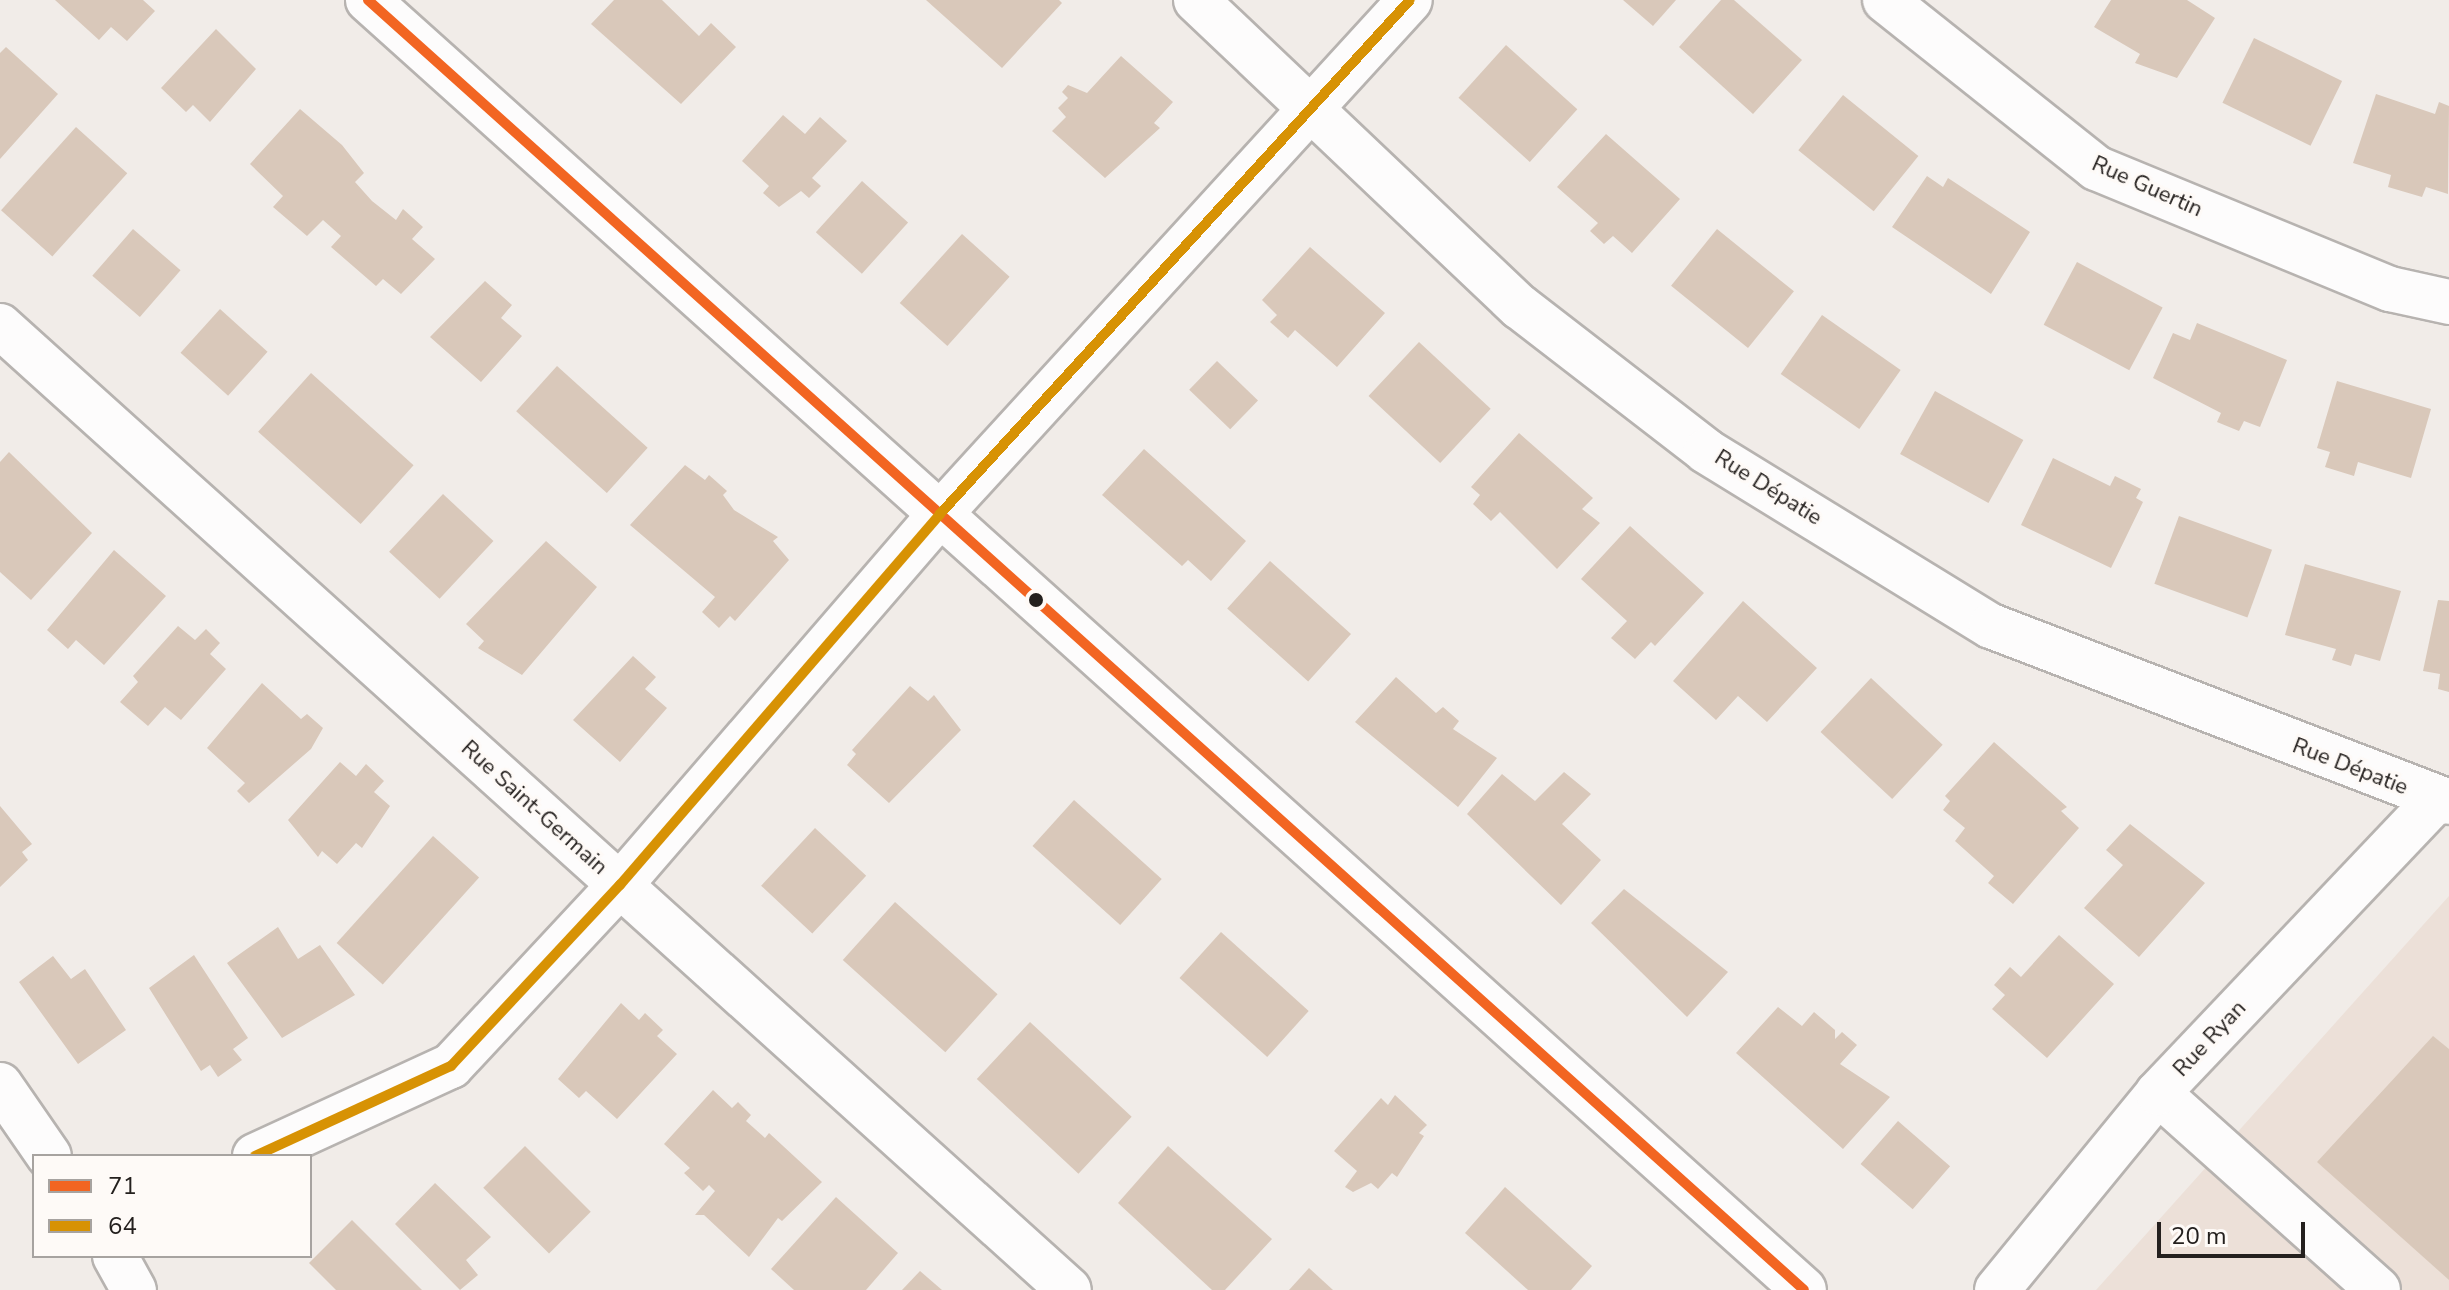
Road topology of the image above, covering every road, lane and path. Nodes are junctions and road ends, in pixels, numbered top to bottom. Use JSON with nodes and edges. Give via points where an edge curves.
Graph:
{"nodes":[{"id":1,"x":368,"y":0,"type":"edge"},
{"id":2,"x":1196,"y":0,"type":"edge"},
{"id":3,"x":1410,"y":0,"type":"edge"},
{"id":4,"x":1885,"y":0,"type":"edge"},
{"id":5,"x":1315,"y":108,"type":"junction"},
{"id":6,"x":2449,"y":302,"type":"edge"},
{"id":7,"x":0,"y":326,"type":"edge"},
{"id":8,"x":940,"y":514,"type":"junction"},
{"id":9,"x":2442,"y":801,"type":"edge"},
{"id":10,"x":620,"y":885,"type":"junction"},
{"id":11,"x":0,"y":1085,"type":"edge"},
{"id":12,"x":2158,"y":1093,"type":"junction"},
{"id":13,"x":48,"y":1154,"type":"edge"},
{"id":14,"x":259,"y":1154,"type":"edge"},
{"id":15,"x":116,"y":1258,"type":"edge"},
{"id":16,"x":134,"y":1290,"type":"edge"},
{"id":17,"x":1069,"y":1290,"type":"edge"},
{"id":18,"x":1804,"y":1290,"type":"edge"},
{"id":19,"x":1997,"y":1290,"type":"edge"},
{"id":20,"x":2378,"y":1290,"type":"edge"}],
"edges":[{"from":1,"to":8,"type":"street"},
{"from":2,"to":5,"type":"street","name":"Rue Dépatie"},
{"from":3,"to":5,"type":"street"},
{"from":4,"to":6,"type":"street","name":"Rue Guertin","via":[[2096,168],[2390,289]]},
{"from":5,"to":8,"type":"street"},
{"from":5,"to":9,"type":"street","name":"Rue Dépatie","via":[[1520,307],[1733,467],[1991,626]]},
{"from":7,"to":10,"type":"street","name":"Rue Saint-Germain"},
{"from":8,"to":10,"type":"street"},
{"from":8,"to":18,"type":"street"},
{"from":9,"to":12,"type":"street","name":"Rue Ryan"},
{"from":10,"to":14,"type":"street","via":[[451,1066]]},
{"from":10,"to":17,"type":"street","name":"Rue Saint-Germain"},
{"from":11,"to":13,"type":"street"},
{"from":12,"to":19,"type":"street","name":"Rue Ryan"},
{"from":12,"to":20,"type":"street"},
{"from":15,"to":16,"type":"street"}]}
